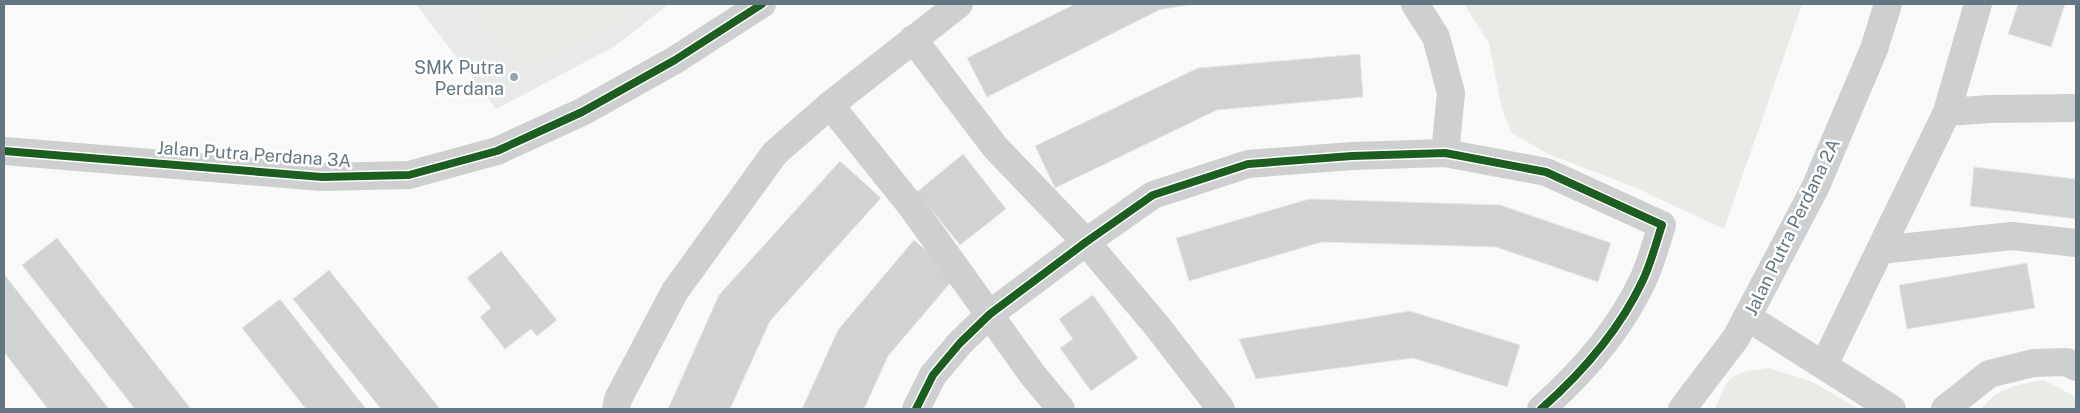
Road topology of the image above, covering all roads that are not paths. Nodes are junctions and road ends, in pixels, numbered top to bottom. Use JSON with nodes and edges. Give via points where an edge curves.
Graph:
{"nodes":[{"id":1,"x":762,"y":4,"type":"edge"},
{"id":2,"x":959,"y":4,"type":"edge"},
{"id":3,"x":1415,"y":4,"type":"edge"},
{"id":4,"x":1888,"y":4,"type":"edge"},
{"id":5,"x":1978,"y":4,"type":"edge"},
{"id":6,"x":912,"y":39,"type":"junction"},
{"id":7,"x":830,"y":105,"type":"junction"},
{"id":8,"x":2076,"y":108,"type":"edge"},
{"id":9,"x":1947,"y":112,"type":"junction"},
{"id":10,"x":4,"y":151,"type":"edge"},
{"id":11,"x":1445,"y":154,"type":"junction"},
{"id":12,"x":1086,"y":242,"type":"junction"},
{"id":13,"x":2076,"y":243,"type":"edge"},
{"id":14,"x":1880,"y":250,"type":"junction"},
{"id":15,"x":990,"y":314,"type":"junction"},
{"id":16,"x":1748,"y":317,"type":"junction"},
{"id":17,"x":2073,"y":359,"type":"edge"},
{"id":18,"x":1824,"y":366,"type":"junction"},
{"id":19,"x":1555,"y":405,"type":"edge"},
{"id":20,"x":616,"y":409,"type":"edge"},
{"id":21,"x":916,"y":409,"type":"edge"},
{"id":22,"x":1060,"y":409,"type":"edge"},
{"id":23,"x":1221,"y":409,"type":"edge"},
{"id":24,"x":1682,"y":409,"type":"edge"},
{"id":25,"x":1892,"y":409,"type":"edge"},
{"id":26,"x":1945,"y":409,"type":"edge"}],
"edges":[{"from":1,"to":10,"type":"street","name":"Jalan Putra Perdana 3A","via":[[675,60],[582,112],[497,151],[409,175],[322,177]]},
{"from":2,"to":6,"type":"street"},
{"from":3,"to":11,"type":"street","via":[[1436,38],[1451,93]]},
{"from":4,"to":16,"type":"street","name":"Jalan Putra Perdana 2A","via":[[1874,49],[1815,188]]},
{"from":5,"to":9,"type":"street"},
{"from":6,"to":7,"type":"street"},
{"from":6,"to":12,"type":"street","via":[[995,147]]},
{"from":7,"to":15,"type":"street","via":[[912,207]]},
{"from":7,"to":20,"type":"street","via":[[775,153],[674,291],[618,399]]},
{"from":8,"to":9,"type":"street"},
{"from":9,"to":14,"type":"street"},
{"from":11,"to":12,"type":"street","via":[[1352,156],[1248,164],[1153,195]]},
{"from":11,"to":19,"type":"street","via":[[1546,172],[1662,225],[1643,279],[1606,341]]},
{"from":12,"to":15,"type":"street"},
{"from":12,"to":23,"type":"street"},
{"from":13,"to":14,"type":"street","via":[[2012,236]]},
{"from":14,"to":18,"type":"street"},
{"from":15,"to":21,"type":"street","via":[[933,376]]},
{"from":15,"to":22,"type":"street"},
{"from":16,"to":18,"type":"street"},
{"from":16,"to":24,"type":"street","name":"Jalan Putra Perdana 2A"},
{"from":17,"to":26,"type":"street","via":[[2033,363],[1989,374]]},
{"from":18,"to":25,"type":"street"}]}
